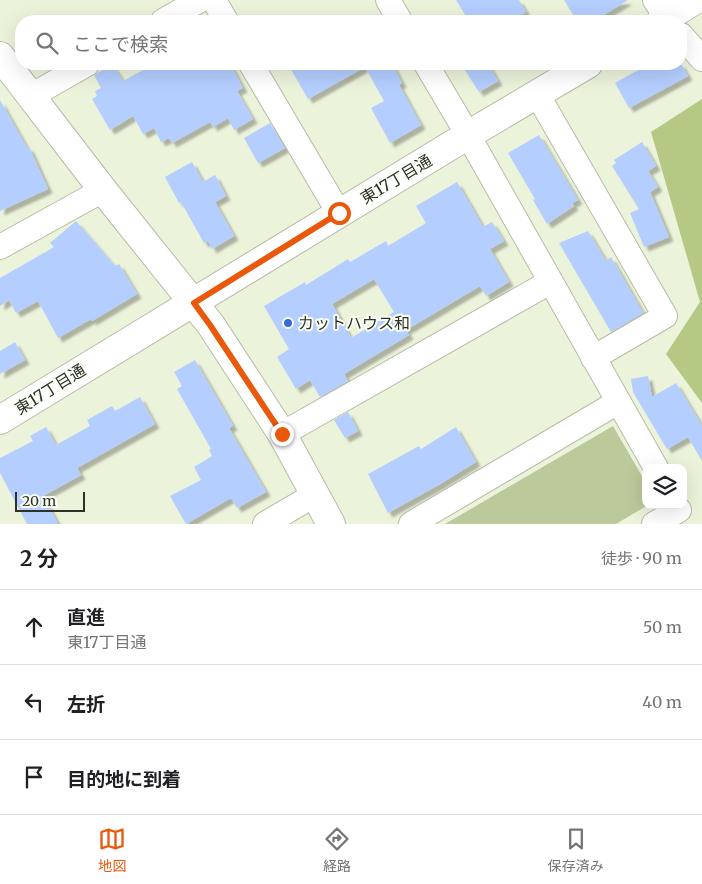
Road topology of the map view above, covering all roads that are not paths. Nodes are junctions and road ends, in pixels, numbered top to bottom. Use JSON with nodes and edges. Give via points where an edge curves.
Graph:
{"nodes":[{"id":1,"x":200,"y":0,"type":"edge"},
{"id":2,"x":214,"y":0,"type":"edge"},
{"id":3,"x":388,"y":0,"type":"edge"},
{"id":4,"x":695,"y":0,"type":"edge"},
{"id":5,"x":173,"y":15,"type":"edge"},
{"id":6,"x":223,"y":15,"type":"edge"},
{"id":7,"x":397,"y":15,"type":"edge"},
{"id":8,"x":672,"y":15,"type":"edge"},
{"id":9,"x":687,"y":42,"type":"edge"},
{"id":10,"x":702,"y":59,"type":"edge"},
{"id":11,"x":4,"y":68,"type":"edge"},
{"id":12,"x":76,"y":70,"type":"edge"},
{"id":13,"x":255,"y":70,"type":"edge"},
{"id":14,"x":430,"y":70,"type":"edge"},
{"id":15,"x":578,"y":70,"type":"edge"},
{"id":16,"x":537,"y":94,"type":"junction"},
{"id":17,"x":31,"y":96,"type":"junction"},
{"id":18,"x":468,"y":134,"type":"junction"},
{"id":19,"x":103,"y":190,"type":"junction"},
{"id":20,"x":339,"y":213,"type":"junction"},
{"id":21,"x":0,"y":247,"type":"edge"},
{"id":22,"x":550,"y":282,"type":"junction"},
{"id":23,"x":194,"y":303,"type":"junction"},
{"id":24,"x":593,"y":358,"type":"junction"},
{"id":25,"x":618,"y":402,"type":"junction"},
{"id":26,"x":0,"y":420,"type":"edge"},
{"id":27,"x":282,"y":434,"type":"junction"},
{"id":28,"x":654,"y":464,"type":"edge"},
{"id":29,"x":316,"y":494,"type":"junction"},
{"id":30,"x":682,"y":513,"type":"edge"},
{"id":31,"x":264,"y":524,"type":"edge"},
{"id":32,"x":332,"y":524,"type":"edge"},
{"id":33,"x":411,"y":524,"type":"edge"},
{"id":34,"x":654,"y":524,"type":"edge"}],
"edges":[{"from":1,"to":5,"type":"street"},
{"from":2,"to":6,"type":"street"},
{"from":3,"to":7,"type":"street"},
{"from":4,"to":8,"type":"street"},
{"from":9,"to":10,"type":"street"},
{"from":11,"to":17,"type":"street"},
{"from":12,"to":17,"type":"street"},
{"from":13,"to":20,"type":"street"},
{"from":14,"to":18,"type":"street"},
{"from":15,"to":16,"type":"street","name":"東17丁目通"},
{"from":16,"to":18,"type":"street","name":"東17丁目通"},
{"from":16,"to":24,"type":"street","via":[[665,316]]},
{"from":17,"to":19,"type":"street"},
{"from":18,"to":20,"type":"street","name":"東17丁目通"},
{"from":18,"to":22,"type":"street"},
{"from":19,"to":21,"type":"street"},
{"from":19,"to":23,"type":"street"},
{"from":20,"to":23,"type":"street","name":"東17丁目通"},
{"from":22,"to":24,"type":"street"},
{"from":22,"to":27,"type":"street"},
{"from":23,"to":26,"type":"street","name":"東17丁目通"},
{"from":23,"to":27,"type":"street"},
{"from":24,"to":25,"type":"street"},
{"from":25,"to":28,"type":"street"},
{"from":25,"to":33,"type":"street"},
{"from":27,"to":29,"type":"street"},
{"from":29,"to":31,"type":"street"},
{"from":29,"to":32,"type":"street"},
{"from":30,"to":34,"type":"street"}]}
